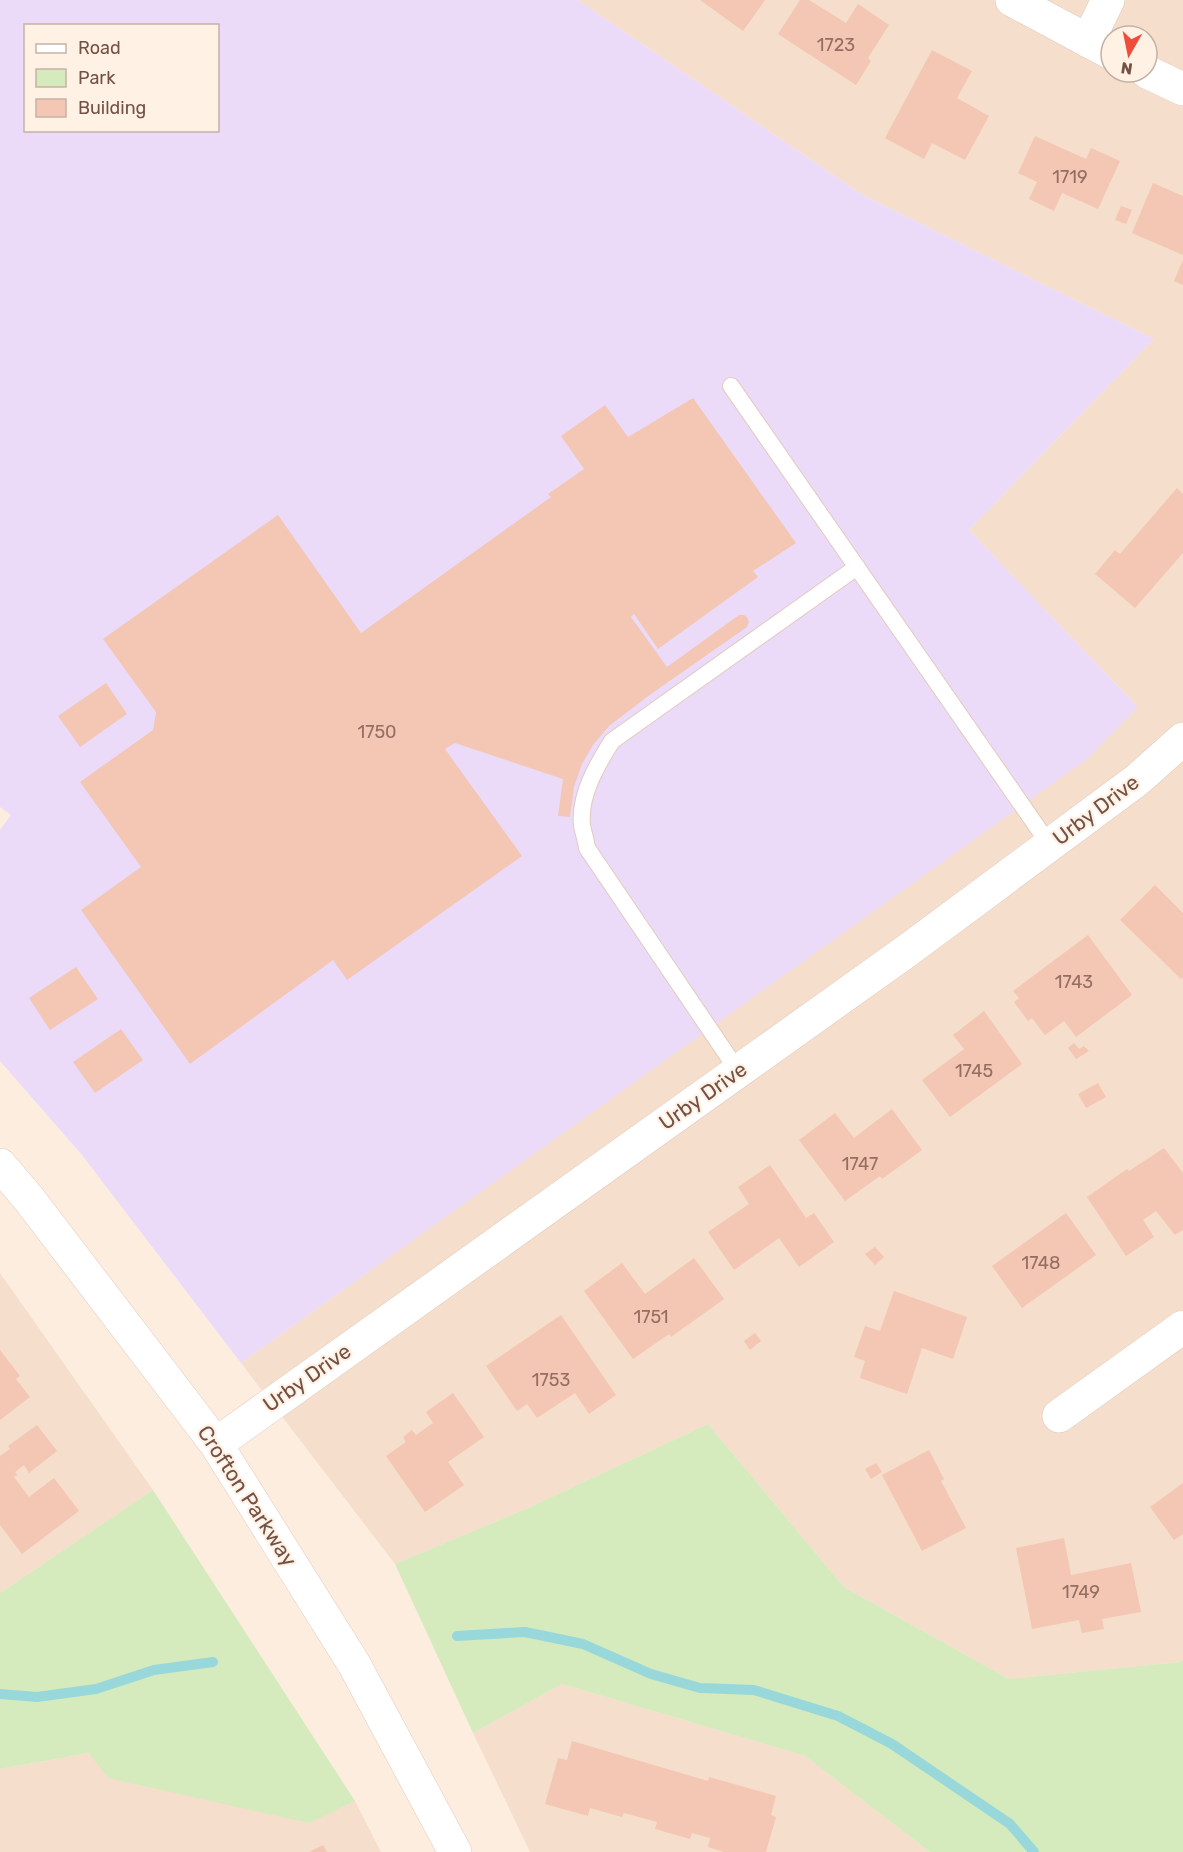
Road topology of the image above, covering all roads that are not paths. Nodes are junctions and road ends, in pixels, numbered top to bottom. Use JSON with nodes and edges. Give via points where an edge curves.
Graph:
{"nodes":[{"id":1,"x":1012,"y":0,"type":"edge"},
{"id":2,"x":1108,"y":0,"type":"edge"},
{"id":3,"x":1103,"y":24,"type":"edge"},
{"id":4,"x":1099,"y":47,"type":"edge"},
{"id":5,"x":1159,"y":78,"type":"edge"},
{"id":6,"x":1183,"y":89,"type":"edge"},
{"id":7,"x":731,"y":386,"type":"dead end"},
{"id":8,"x":857,"y":567,"type":"junction"},
{"id":9,"x":1183,"y":739,"type":"edge"},
{"id":10,"x":1049,"y":844,"type":"junction"},
{"id":11,"x":738,"y":1071,"type":"junction"},
{"id":12,"x":0,"y":1166,"type":"edge"},
{"id":13,"x":1183,"y":1327,"type":"edge"},
{"id":14,"x":1059,"y":1416,"type":"dead end"},
{"id":15,"x":216,"y":1444,"type":"junction"},
{"id":16,"x":455,"y":1852,"type":"edge"}],
"edges":[{"from":1,"to":4,"type":"street"},
{"from":2,"to":3,"type":"street"},
{"from":5,"to":6,"type":"street"},
{"from":7,"to":8,"type":"lane"},
{"from":8,"to":10,"type":"lane"},
{"from":8,"to":11,"type":"lane","via":[[612,741],[594,770],[585,798],[582,823],[587,848]]},
{"from":9,"to":10,"type":"street","name":"Urby Drive","via":[[1137,780]]},
{"from":10,"to":11,"type":"street","name":"Urby Drive"},
{"from":11,"to":15,"type":"street","name":"Urby Drive"},
{"from":12,"to":15,"type":"street","name":"Crofton Parkway"},
{"from":13,"to":14,"type":"street"},
{"from":15,"to":16,"type":"street","name":"Crofton Parkway","via":[[354,1664]]}]}
